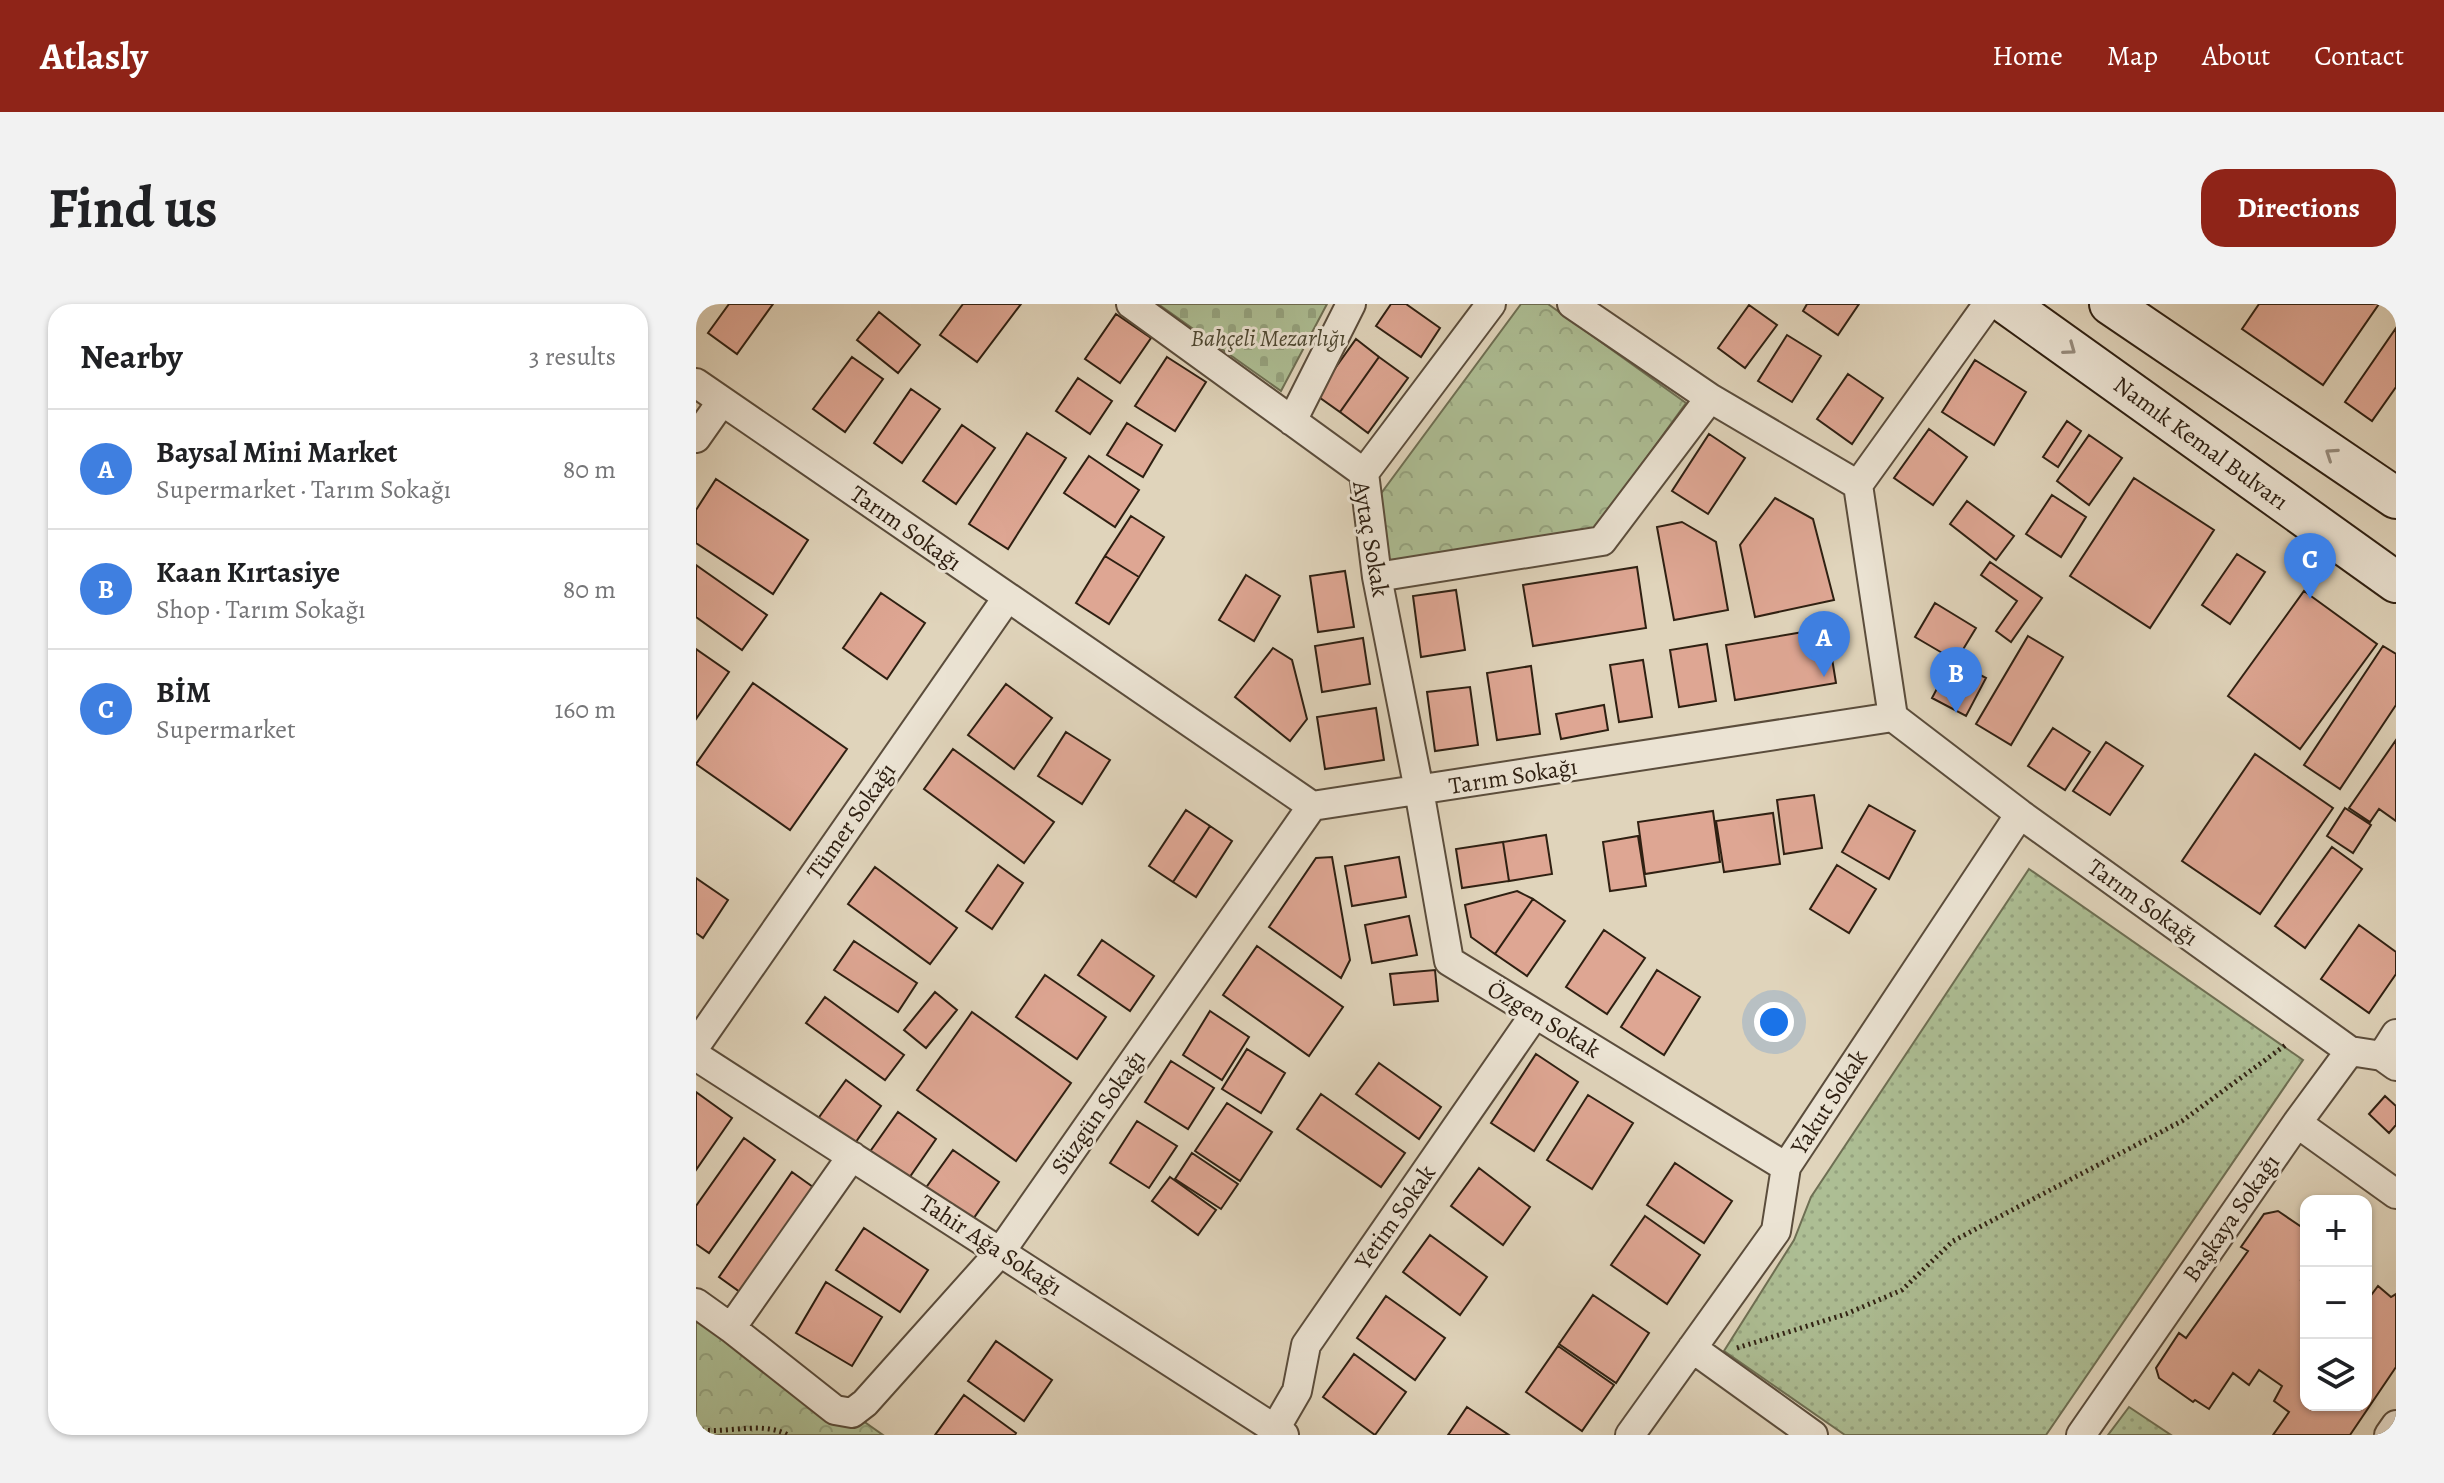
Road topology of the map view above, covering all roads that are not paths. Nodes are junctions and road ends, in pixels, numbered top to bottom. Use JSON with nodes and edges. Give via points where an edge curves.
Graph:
{"nodes":[{"id":1,"x":1131,"y":304,"type":"edge"},
{"id":2,"x":1351,"y":304,"type":"edge"},
{"id":3,"x":1491,"y":304,"type":"edge"},
{"id":4,"x":1572,"y":304,"type":"edge"},
{"id":5,"x":1988,"y":304,"type":"edge"},
{"id":6,"x":2007,"y":304,"type":"edge"},
{"id":7,"x":2110,"y":304,"type":"edge"},
{"id":8,"x":696,"y":383,"type":"edge"},
{"id":9,"x":1710,"y":398,"type":"junction"},
{"id":10,"x":722,"y":401,"type":"junction"},
{"id":11,"x":1292,"y":421,"type":"junction"},
{"id":12,"x":696,"y":438,"type":"edge"},
{"id":13,"x":1364,"y":473,"type":"junction"},
{"id":14,"x":1858,"y":485,"type":"junction"},
{"id":15,"x":2396,"y":498,"type":"edge"},
{"id":16,"x":1377,"y":577,"type":"junction"},
{"id":17,"x":2396,"y":582,"type":"edge"},
{"id":18,"x":1007,"y":598,"type":"junction"},
{"id":19,"x":1893,"y":717,"type":"junction"},
{"id":20,"x":1419,"y":790,"type":"junction"},
{"id":21,"x":1312,"y":806,"type":"junction"},
{"id":22,"x":2020,"y":814,"type":"junction"},
{"id":23,"x":1535,"y":1014,"type":"junction"},
{"id":24,"x":696,"y":1045,"type":"edge"},
{"id":25,"x":2350,"y":1051,"type":"junction"},
{"id":26,"x":2391,"y":1052,"type":"edge"},
{"id":27,"x":696,"y":1056,"type":"edge"},
{"id":28,"x":2297,"y":1123,"type":"junction"},
{"id":29,"x":852,"y":1156,"type":"junction"},
{"id":30,"x":1786,"y":1167,"type":"junction"},
{"id":31,"x":2396,"y":1194,"type":"edge"},
{"id":32,"x":1001,"y":1251,"type":"junction"},
{"id":33,"x":696,"y":1303,"type":"edge"},
{"id":34,"x":731,"y":1328,"type":"junction"},
{"id":35,"x":1692,"y":1348,"type":"junction"},
{"id":36,"x":2396,"y":1425,"type":"edge"},
{"id":37,"x":1280,"y":1432,"type":"edge"},
{"id":38,"x":1630,"y":1435,"type":"edge"},
{"id":39,"x":1813,"y":1435,"type":"edge"},
{"id":40,"x":2081,"y":1435,"type":"edge"},
{"id":41,"x":2389,"y":1435,"type":"edge"}],
"edges":[{"from":1,"to":11,"type":"street","name":"Aytaç Sokak"},
{"from":2,"to":11,"type":"street"},
{"from":3,"to":13,"type":"street"},
{"from":4,"to":9,"type":"street"},
{"from":5,"to":14,"type":"street"},
{"from":6,"to":17,"type":"main road","name":"Namık Kemal Bulvarı","one_way":true},
{"from":15,"to":7,"type":"main road","one_way":true},
{"from":8,"to":10,"type":"street","name":"Tarım Sokağı"},
{"from":9,"to":14,"type":"street"},
{"from":9,"to":16,"type":"street","via":[[1602,541]]},
{"from":10,"to":12,"type":"street"},
{"from":10,"to":18,"type":"street","name":"Tarım Sokağı"},
{"from":11,"to":13,"type":"street","name":"Aytaç Sokak"},
{"from":13,"to":16,"type":"street","name":"Aytaç Sokak"},
{"from":14,"to":19,"type":"street"},
{"from":16,"to":20,"type":"street","name":"Aytaç Sokak"},
{"from":18,"to":21,"type":"street","name":"Tarım Sokağı"},
{"from":18,"to":24,"type":"street","name":"Tümer Sokağı"},
{"from":19,"to":20,"type":"street","name":"Tarım Sokağı"},
{"from":19,"to":22,"type":"street","name":"Tarım Sokağı"},
{"from":20,"to":21,"type":"street","name":"Tarım Sokağı"},
{"from":20,"to":23,"type":"street","name":"Özgen Sokak","via":[[1449,961]]},
{"from":21,"to":32,"type":"street","name":"Süzgün Sokağı"},
{"from":22,"to":25,"type":"street","name":"Tarım Sokağı"},
{"from":22,"to":30,"type":"street","name":"Yakut Sokak"},
{"from":23,"to":30,"type":"street","name":"Özgen Sokak"},
{"from":23,"to":37,"type":"street","name":"Yetim Sokak","via":[[1306,1345],[1297,1391]]},
{"from":25,"to":26,"type":"street"},
{"from":25,"to":28,"type":"street","name":"Başkaya Sokağı"},
{"from":27,"to":29,"type":"street","name":"Tahir Ağa Sokağı"},
{"from":28,"to":31,"type":"street"},
{"from":28,"to":40,"type":"street","name":"Başkaya Sokağı"},
{"from":29,"to":32,"type":"street","name":"Tahir Ağa Sokağı"},
{"from":29,"to":34,"type":"street"},
{"from":30,"to":35,"type":"street","name":"Yakut Sokak","via":[[1776,1231]]},
{"from":32,"to":34,"type":"street","name":"Süzgün Sokağı","via":[[852,1413],[835,1410]]},
{"from":32,"to":37,"type":"street","name":"Tahir Ağa Sokağı"},
{"from":33,"to":34,"type":"street"},
{"from":35,"to":38,"type":"street","name":"Yakut Sokak"},
{"from":35,"to":39,"type":"street"},
{"from":36,"to":41,"type":"street"}]}
